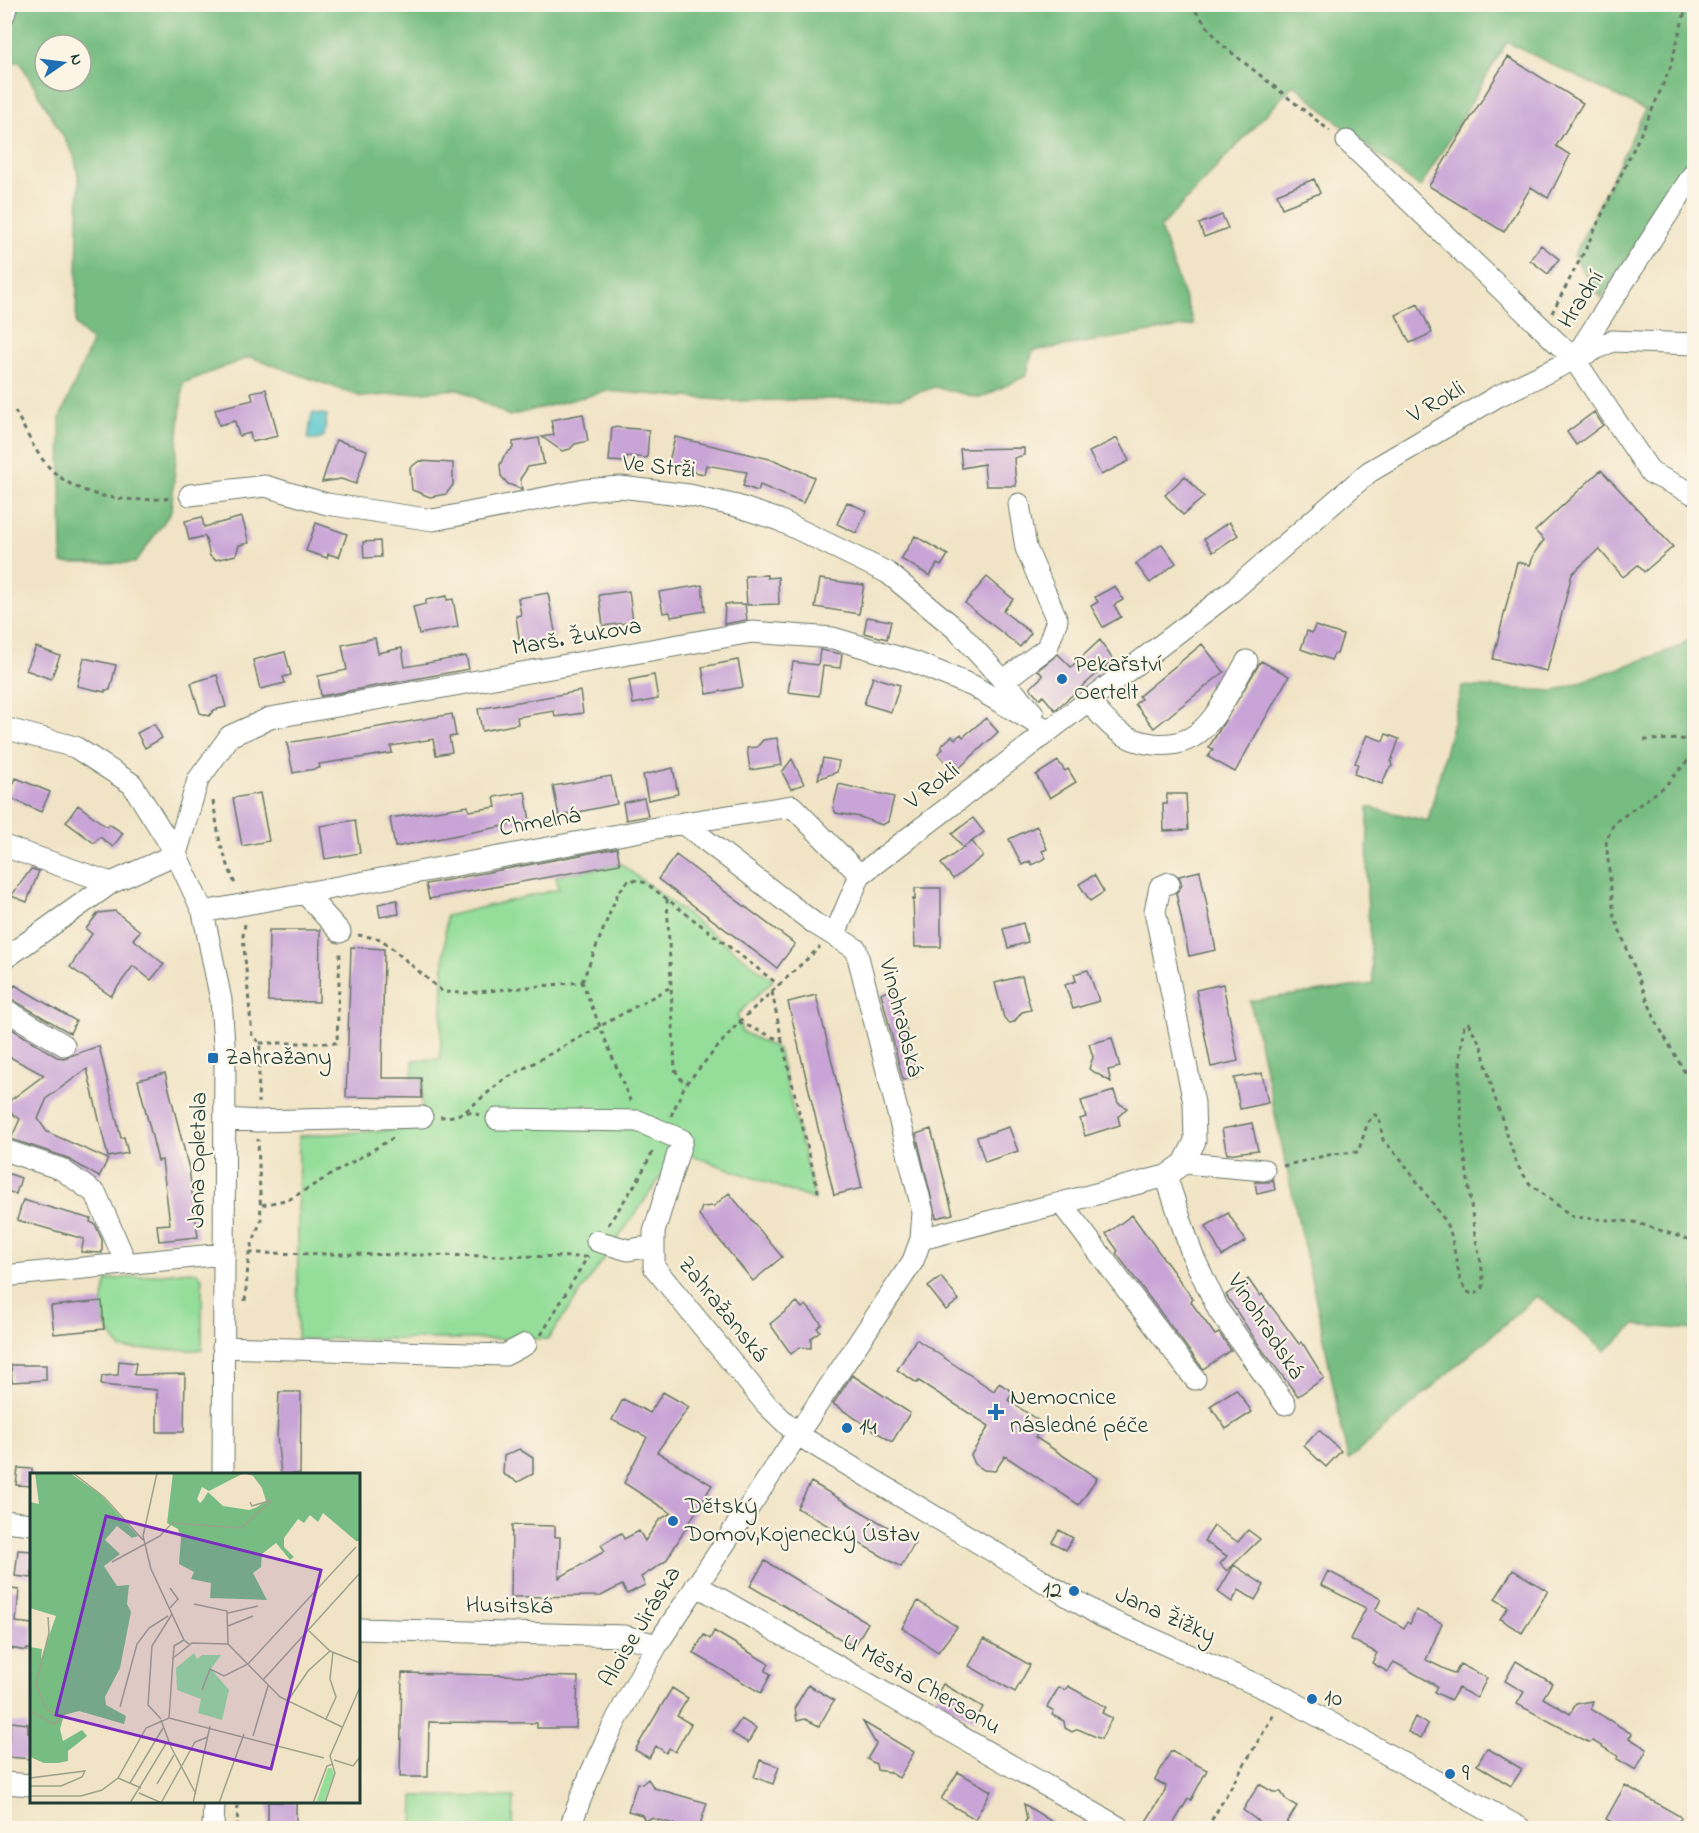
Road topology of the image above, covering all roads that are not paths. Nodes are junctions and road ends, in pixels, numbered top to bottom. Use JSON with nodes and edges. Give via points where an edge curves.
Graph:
{"nodes":[{"id":1,"x":7,"y":4,"type":"edge"},
{"id":2,"x":4,"y":15,"type":"edge"},
{"id":3,"x":1347,"y":141,"type":"road end"},
{"id":4,"x":1695,"y":173,"type":"edge"},
{"id":5,"x":1695,"y":344,"type":"edge"},
{"id":6,"x":1574,"y":359,"type":"junction"},
{"id":7,"x":1695,"y":494,"type":"edge"},
{"id":8,"x":190,"y":495,"type":"road end"},
{"id":9,"x":1020,"y":504,"type":"dead end"},
{"id":10,"x":1247,"y":662,"type":"dead end"},
{"id":11,"x":1003,"y":681,"type":"junction"},
{"id":12,"x":1088,"y":701,"type":"junction"},
{"id":13,"x":4,"y":728,"type":"edge"},
{"id":14,"x":1049,"y":731,"type":"junction"},
{"id":15,"x":683,"y":823,"type":"junction"},
{"id":16,"x":4,"y":846,"type":"edge"},
{"id":17,"x":176,"y":854,"type":"junction"},
{"id":18,"x":860,"y":875,"type":"junction"},
{"id":19,"x":111,"y":883,"type":"junction"},
{"id":20,"x":1169,"y":883,"type":"dead end"},
{"id":21,"x":304,"y":892,"type":"junction"},
{"id":22,"x":203,"y":912,"type":"junction"},
{"id":23,"x":340,"y":932,"type":"road end"},
{"id":24,"x":835,"y":934,"type":"junction"},
{"id":25,"x":8,"y":951,"type":"edge"},
{"id":26,"x":4,"y":1009,"type":"edge"},
{"id":27,"x":64,"y":1045,"type":"dead end"},
{"id":28,"x":422,"y":1117,"type":"road end"},
{"id":29,"x":226,"y":1119,"type":"junction"},
{"id":30,"x":497,"y":1119,"type":"dead end"},
{"id":31,"x":4,"y":1150,"type":"edge"},
{"id":32,"x":1184,"y":1163,"type":"junction"},
{"id":33,"x":1264,"y":1170,"type":"road end"},
{"id":34,"x":1166,"y":1176,"type":"junction"},
{"id":35,"x":1061,"y":1203,"type":"junction"},
{"id":36,"x":921,"y":1239,"type":"junction"},
{"id":37,"x":653,"y":1246,"type":"junction"},
{"id":38,"x":592,"y":1249,"type":"road end"},
{"id":39,"x":223,"y":1254,"type":"junction"},
{"id":40,"x":126,"y":1263,"type":"junction"},
{"id":41,"x":4,"y":1276,"type":"edge"},
{"id":42,"x":526,"y":1344,"type":"dead end"},
{"id":43,"x":224,"y":1347,"type":"junction"},
{"id":44,"x":1195,"y":1379,"type":"dead end"},
{"id":45,"x":1285,"y":1404,"type":"dead end"},
{"id":46,"x":798,"y":1435,"type":"junction"},
{"id":47,"x":223,"y":1473,"type":"edge"},
{"id":48,"x":4,"y":1521,"type":"edge"},
{"id":49,"x":30,"y":1524,"type":"edge"},
{"id":50,"x":696,"y":1586,"type":"junction"},
{"id":51,"x":360,"y":1629,"type":"edge"},
{"id":52,"x":657,"y":1645,"type":"junction"},
{"id":53,"x":4,"y":1783,"type":"edge"},
{"id":54,"x":30,"y":1785,"type":"edge"},
{"id":55,"x":214,"y":1803,"type":"edge"},
{"id":56,"x":213,"y":1828,"type":"edge"},
{"id":57,"x":574,"y":1828,"type":"edge"},
{"id":58,"x":1120,"y":1828,"type":"edge"},
{"id":59,"x":1520,"y":1828,"type":"edge"}],
"edges":[{"from":1,"to":2,"type":"street"},
{"from":3,"to":6,"type":"street"},
{"from":4,"to":6,"type":"street","name":"Hradní"},
{"from":5,"to":6,"type":"street","name":"V Rokli","via":[[1612,340]]},
{"from":6,"to":7,"type":"street","name":"Hradní","via":[[1651,473]]},
{"from":6,"to":12,"type":"street","name":"V Rokli","via":[[1498,396],[1369,472],[1232,591]]},
{"from":8,"to":11,"type":"street","name":"Ve Strži","via":[[265,486],[327,504],[433,520],[585,490],[639,488],[689,495],[779,520],[888,573],[956,629]]},
{"from":9,"to":11,"type":"street","via":[[1026,548],[1057,620],[1047,648]]},
{"from":10,"to":12,"type":"street","via":[[1213,716],[1197,734],[1174,745],[1146,743],[1115,729]]},
{"from":11,"to":14,"type":"street","name":"Ve Strži"},
{"from":12,"to":14,"type":"street","name":"V Rokli"},
{"from":13,"to":17,"type":"street","name":"Jana Opletala","via":[[75,747],[132,784]]},
{"from":14,"to":17,"type":"street","name":"Marš. Žukova","via":[[973,686],[914,662],[833,638],[752,632],[270,718],[230,736],[198,780]]},
{"from":14,"to":18,"type":"street","name":"V Rokli"},
{"from":15,"to":18,"type":"street","name":"Chmelná","via":[[792,806]]},
{"from":15,"to":21,"type":"street","name":"Chmelná"},
{"from":15,"to":24,"type":"street","name":"Vinohradská","via":[[814,923]]},
{"from":16,"to":19,"type":"street"},
{"from":17,"to":19,"type":"street"},
{"from":17,"to":22,"type":"street","name":"Jana Opletala"},
{"from":18,"to":24,"type":"street","name":"V Rokli"},
{"from":19,"to":25,"type":"street"},
{"from":20,"to":32,"type":"street","via":[[1160,886],[1155,911],[1194,1103],[1195,1141]]},
{"from":21,"to":22,"type":"street","name":"Chmelná"},
{"from":21,"to":23,"type":"street"},
{"from":22,"to":29,"type":"street","name":"Jana Opletala","via":[[221,1000]]},
{"from":24,"to":36,"type":"street","name":"Vinohradská","via":[[856,949],[923,1212]]},
{"from":26,"to":27,"type":"street"},
{"from":28,"to":29,"type":"street"},
{"from":29,"to":39,"type":"street","name":"Jana Opletala"},
{"from":30,"to":37,"type":"street","name":"Zahražanská","via":[[638,1121],[682,1140]]},
{"from":31,"to":40,"type":"street","via":[[60,1168],[96,1194]]},
{"from":32,"to":33,"type":"street"},
{"from":32,"to":34,"type":"street"},
{"from":34,"to":35,"type":"street"},
{"from":34,"to":45,"type":"street","name":"Vinohradská","via":[[1192,1254],[1220,1311]]},
{"from":35,"to":36,"type":"street"},
{"from":35,"to":44,"type":"street"},
{"from":36,"to":46,"type":"street","name":"Vinohradská","via":[[913,1261]]},
{"from":37,"to":38,"type":"street"},
{"from":37,"to":46,"type":"street","name":"Zahražanská","via":[[654,1266],[767,1405]]},
{"from":39,"to":40,"type":"street"},
{"from":39,"to":43,"type":"street","name":"Jana Opletala"},
{"from":40,"to":41,"type":"street"},
{"from":42,"to":43,"type":"street","via":[[505,1355]]},
{"from":43,"to":47,"type":"street","name":"Jana Opletala"},
{"from":46,"to":50,"type":"street","name":"Aloise Jiráska"},
{"from":46,"to":59,"type":"street","name":"Jana Žižky","via":[[1103,1617],[1284,1697]]},
{"from":48,"to":49,"type":"street"},
{"from":50,"to":52,"type":"street","name":"Aloise Jiráska"},
{"from":50,"to":58,"type":"street","name":"U Města Chersonu"},
{"from":51,"to":52,"type":"street","name":"Husitská","via":[[625,1636]]},
{"from":52,"to":57,"type":"street","name":"Aloise Jiráska","via":[[596,1763]]},
{"from":53,"to":54,"type":"street"},
{"from":55,"to":56,"type":"street"}]}
